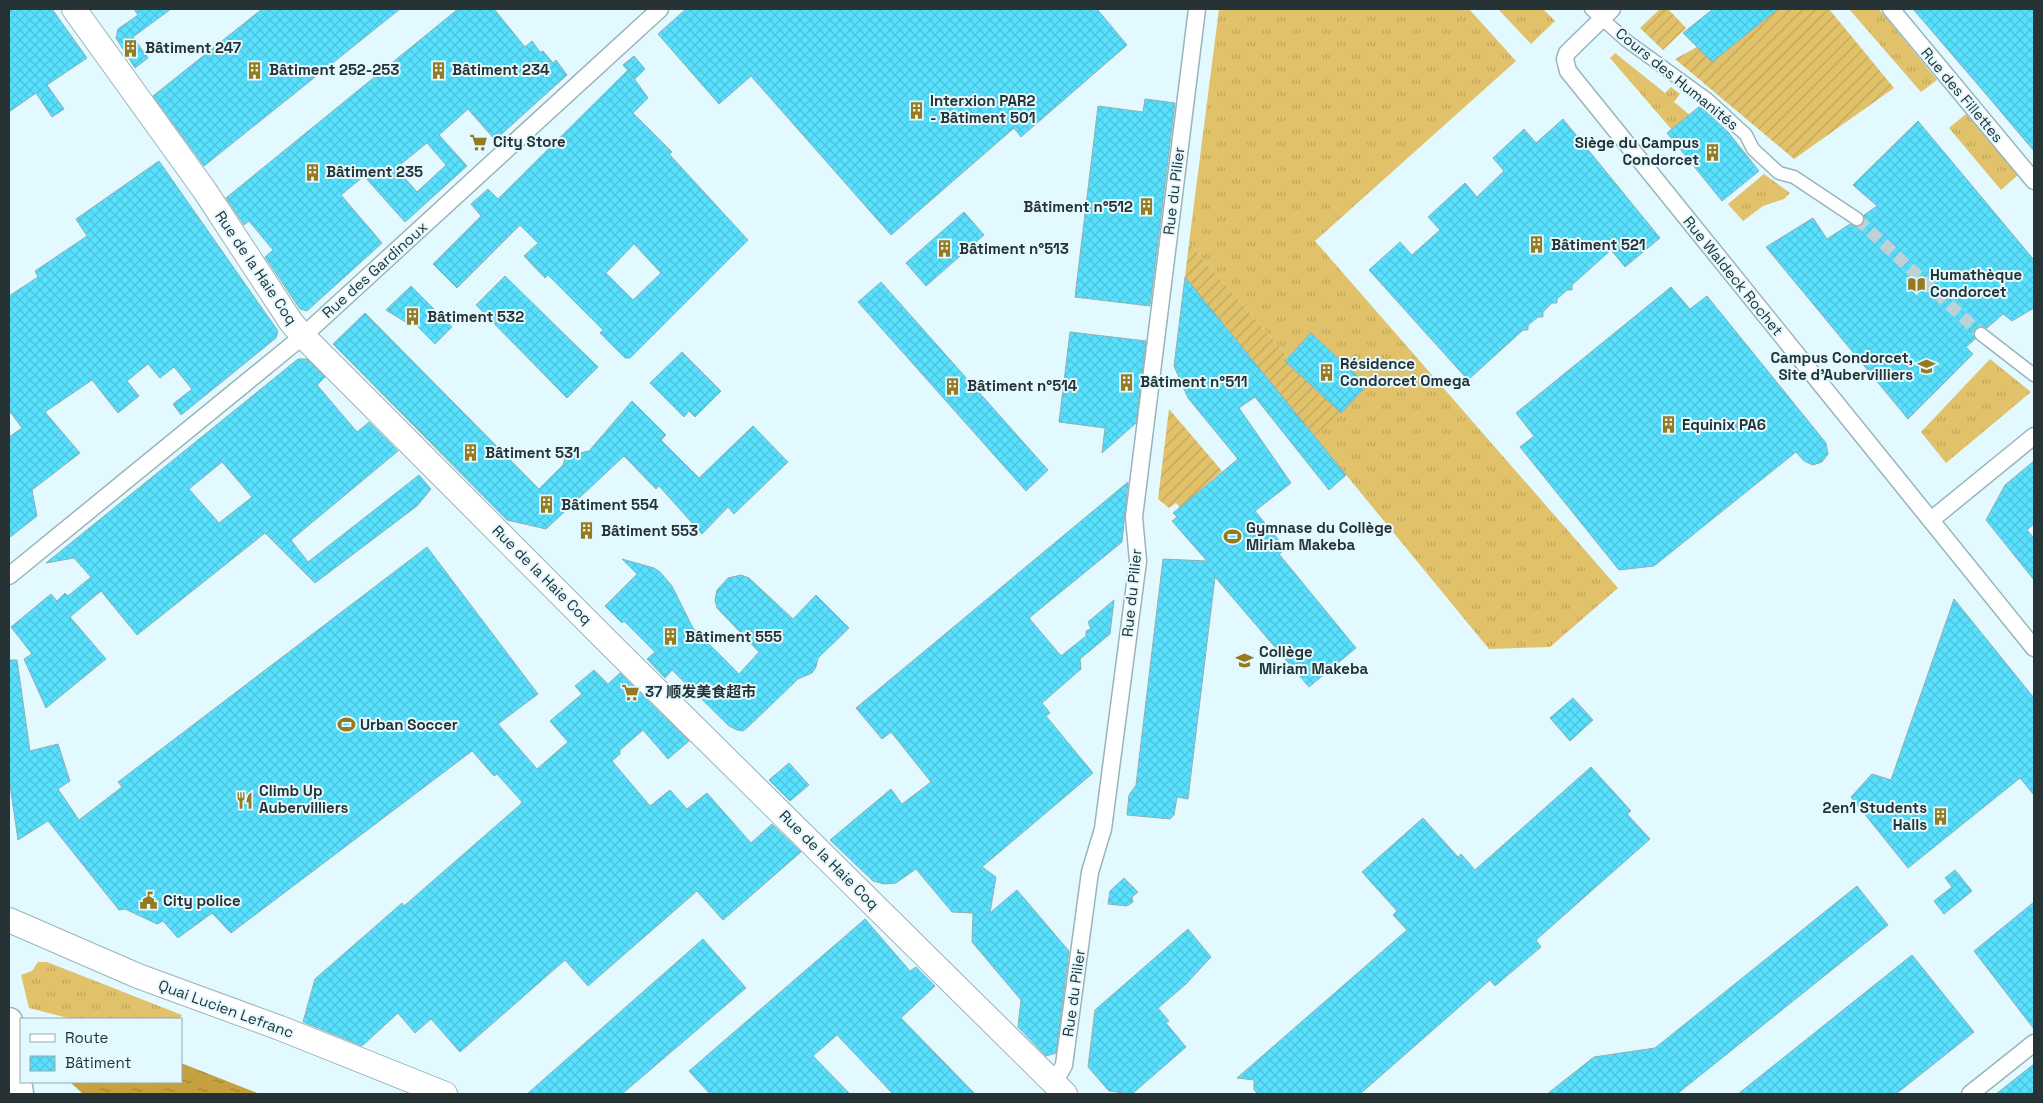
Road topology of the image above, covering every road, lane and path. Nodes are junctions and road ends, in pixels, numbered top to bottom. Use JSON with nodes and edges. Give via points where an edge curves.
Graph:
{"nodes":[{"id":1,"x":74,"y":9,"type":"edge"},
{"id":2,"x":660,"y":9,"type":"edge"},
{"id":3,"x":1197,"y":9,"type":"edge"},
{"id":4,"x":1890,"y":9,"type":"edge"},
{"id":5,"x":1602,"y":12,"type":"edge"},
{"id":6,"x":2034,"y":182,"type":"edge"},
{"id":7,"x":1857,"y":219,"type":"tunnel mouth"},
{"id":8,"x":1981,"y":334,"type":"tunnel mouth"},
{"id":9,"x":303,"y":336,"type":"junction"},
{"id":10,"x":2034,"y":375,"type":"edge"},
{"id":11,"x":2034,"y":436,"type":"edge"},
{"id":12,"x":1931,"y":520,"type":"junction"},
{"id":13,"x":9,"y":576,"type":"edge"},
{"id":14,"x":2034,"y":648,"type":"edge"},
{"id":15,"x":9,"y":920,"type":"edge"},
{"id":16,"x":9,"y":1021,"type":"edge"},
{"id":17,"x":2034,"y":1043,"type":"edge"},
{"id":18,"x":1060,"y":1089,"type":"edge"},
{"id":19,"x":20,"y":1094,"type":"edge"},
{"id":20,"x":445,"y":1094,"type":"edge"},
{"id":21,"x":1970,"y":1094,"type":"edge"}],
"edges":[{"from":1,"to":9,"type":"main road","name":"Rue de la Haie Coq","via":[[205,192],[290,322]]},
{"from":2,"to":9,"type":"street","name":"Rue des Gardinoux"},
{"from":3,"to":18,"type":"street","name":"Rue du Pilier","via":[[1134,516],[1138,561],[1104,830],[1090,872]]},
{"from":4,"to":6,"type":"street","name":"Rue des Fillettes"},
{"from":5,"to":7,"type":"street","name":"Cours des Humanités","via":[[1627,41],[1707,99],[1746,135],[1753,150],[1779,173],[1794,177]]},
{"from":5,"to":12,"type":"street","name":"Rue Waldeck Rochet","via":[[1567,53],[1566,66]]},
{"from":8,"to":10,"type":"street"},
{"from":9,"to":13,"type":"street","name":"Rue des Gardinoux"},
{"from":9,"to":18,"type":"main road","name":"Rue de la Haie Coq"},
{"from":11,"to":12,"type":"street"},
{"from":12,"to":14,"type":"street","name":"Rue Waldeck Rochet"},
{"from":15,"to":20,"type":"main road","name":"Quai Lucien Lefranc","via":[[138,976]]},
{"from":16,"to":19,"type":"main road"},
{"from":17,"to":21,"type":"street"}]}
